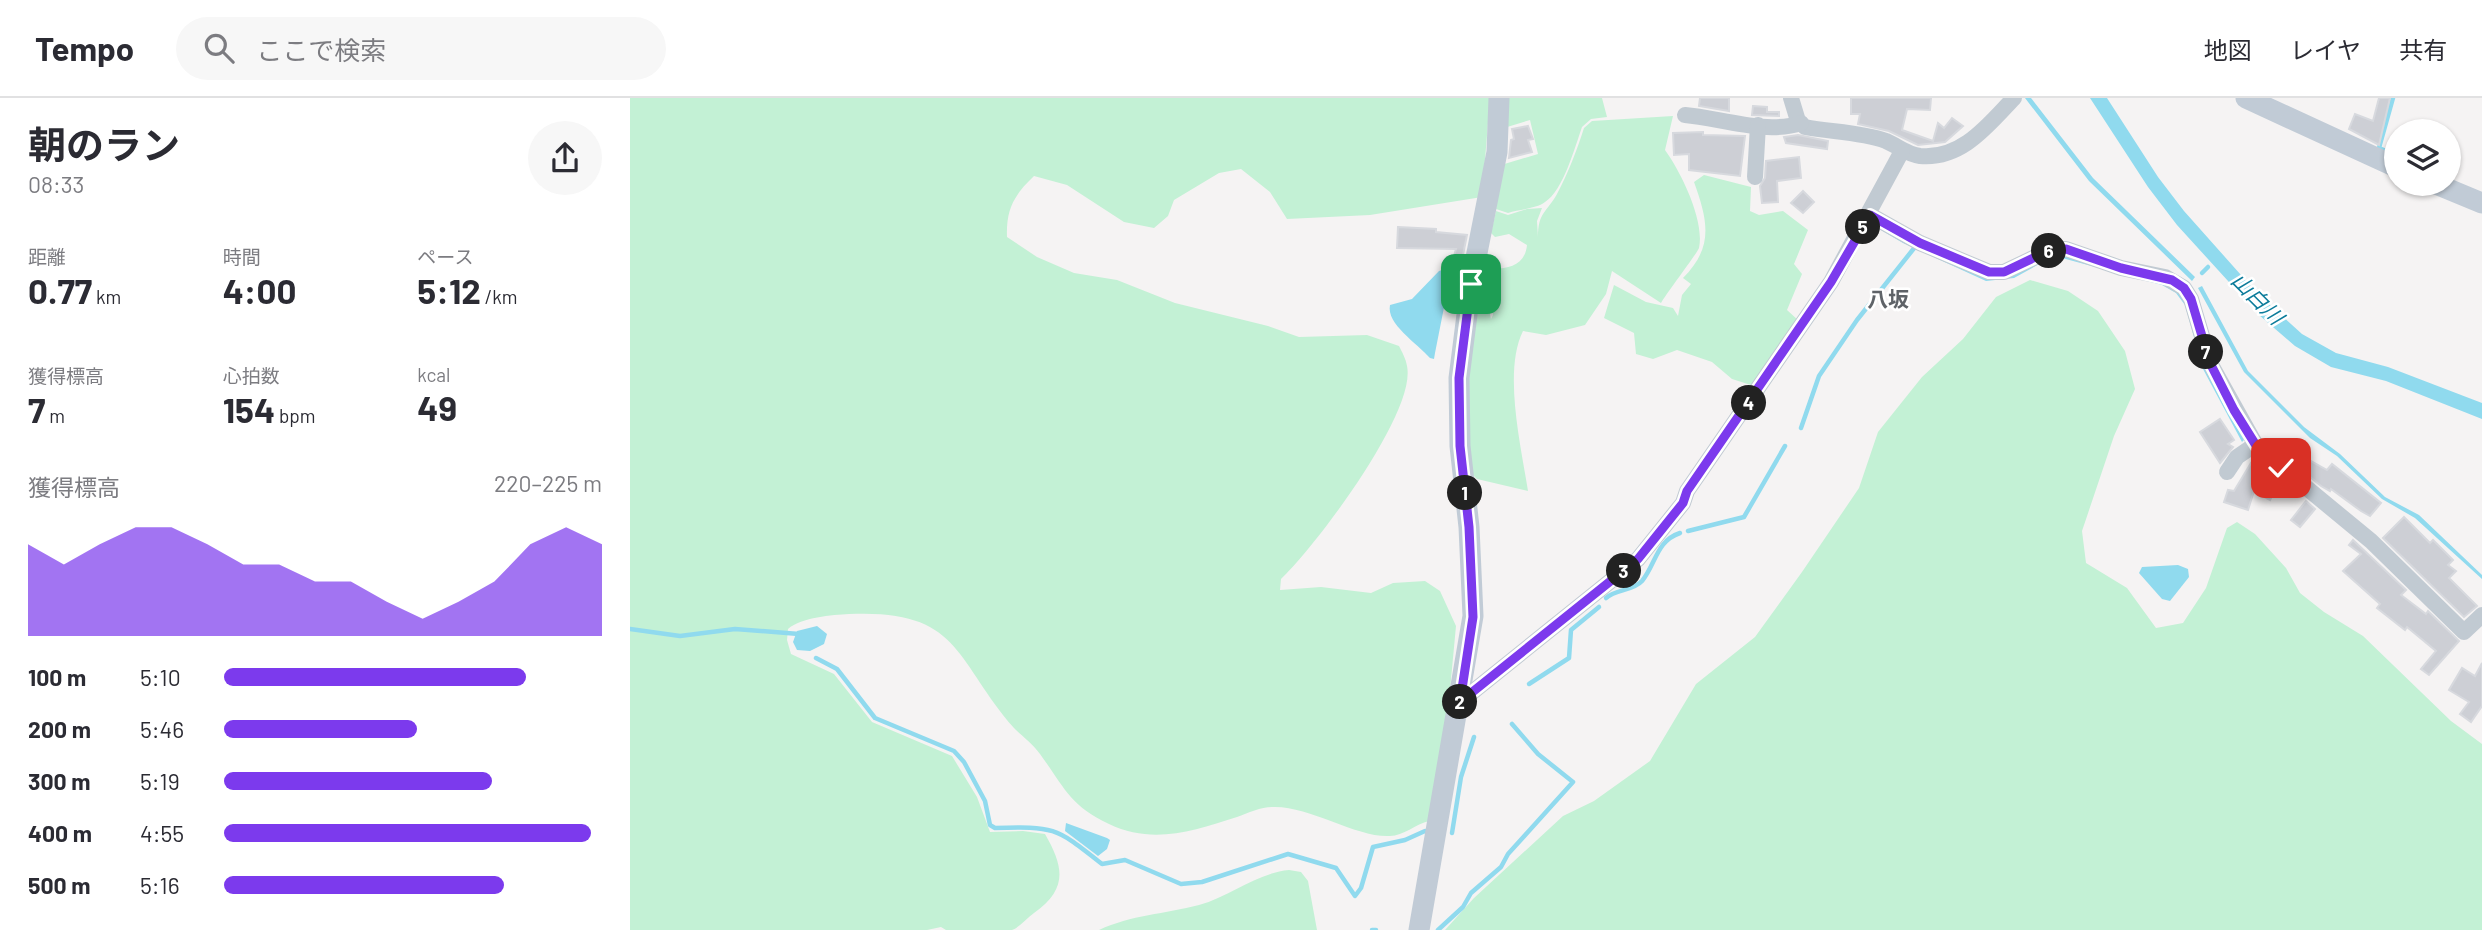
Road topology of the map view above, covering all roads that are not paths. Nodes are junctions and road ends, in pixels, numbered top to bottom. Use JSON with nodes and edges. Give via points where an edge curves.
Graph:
{"nodes":[{"id":1,"x":1499,"y":98,"type":"edge"},
{"id":2,"x":1791,"y":98,"type":"edge"},
{"id":3,"x":2014,"y":98,"type":"edge"},
{"id":4,"x":2246,"y":98,"type":"edge"},
{"id":5,"x":1685,"y":115,"type":"dead end"},
{"id":6,"x":1801,"y":123,"type":"junction"},
{"id":7,"x":1758,"y":125,"type":"junction"},
{"id":8,"x":1902,"y":152,"type":"junction"},
{"id":9,"x":2384,"y":161,"type":"edge"},
{"id":10,"x":1755,"y":177,"type":"dead end"},
{"id":11,"x":2461,"y":194,"type":"edge"},
{"id":12,"x":2482,"y":203,"type":"edge"},
{"id":13,"x":1870,"y":215,"type":"junction"},
{"id":14,"x":2256,"y":444,"type":"junction"},
{"id":15,"x":2227,"y":472,"type":"dead end"},
{"id":16,"x":2482,"y":615,"type":"edge"},
{"id":17,"x":1460,"y":702,"type":"junction"},
{"id":18,"x":1419,"y":930,"type":"edge"}],
"edges":[{"from":1,"to":17,"type":"street","via":[[1497,152],[1471,284],[1459,378],[1473,617]]},
{"from":2,"to":6,"type":"street"},
{"from":3,"to":8,"type":"street","via":[[1969,142],[1935,155]]},
{"from":4,"to":9,"type":"street"},
{"from":5,"to":7,"type":"street"},
{"from":6,"to":7,"type":"street"},
{"from":6,"to":8,"type":"street","via":[[1885,141]]},
{"from":7,"to":10,"type":"street"},
{"from":8,"to":13,"type":"street"},
{"from":11,"to":12,"type":"street"},
{"from":13,"to":14,"type":"street","via":[[1920,243],[1989,272],[2004,272],[2048,251],[2066,249],[2172,280],[2191,299],[2210,363]]},
{"from":13,"to":17,"type":"street","via":[[1831,282],[1683,503],[1638,559]]},
{"from":14,"to":15,"type":"street","via":[[2237,457]]},
{"from":14,"to":16,"type":"street","via":[[2371,541],[2464,632]]},
{"from":17,"to":18,"type":"street"}]}
